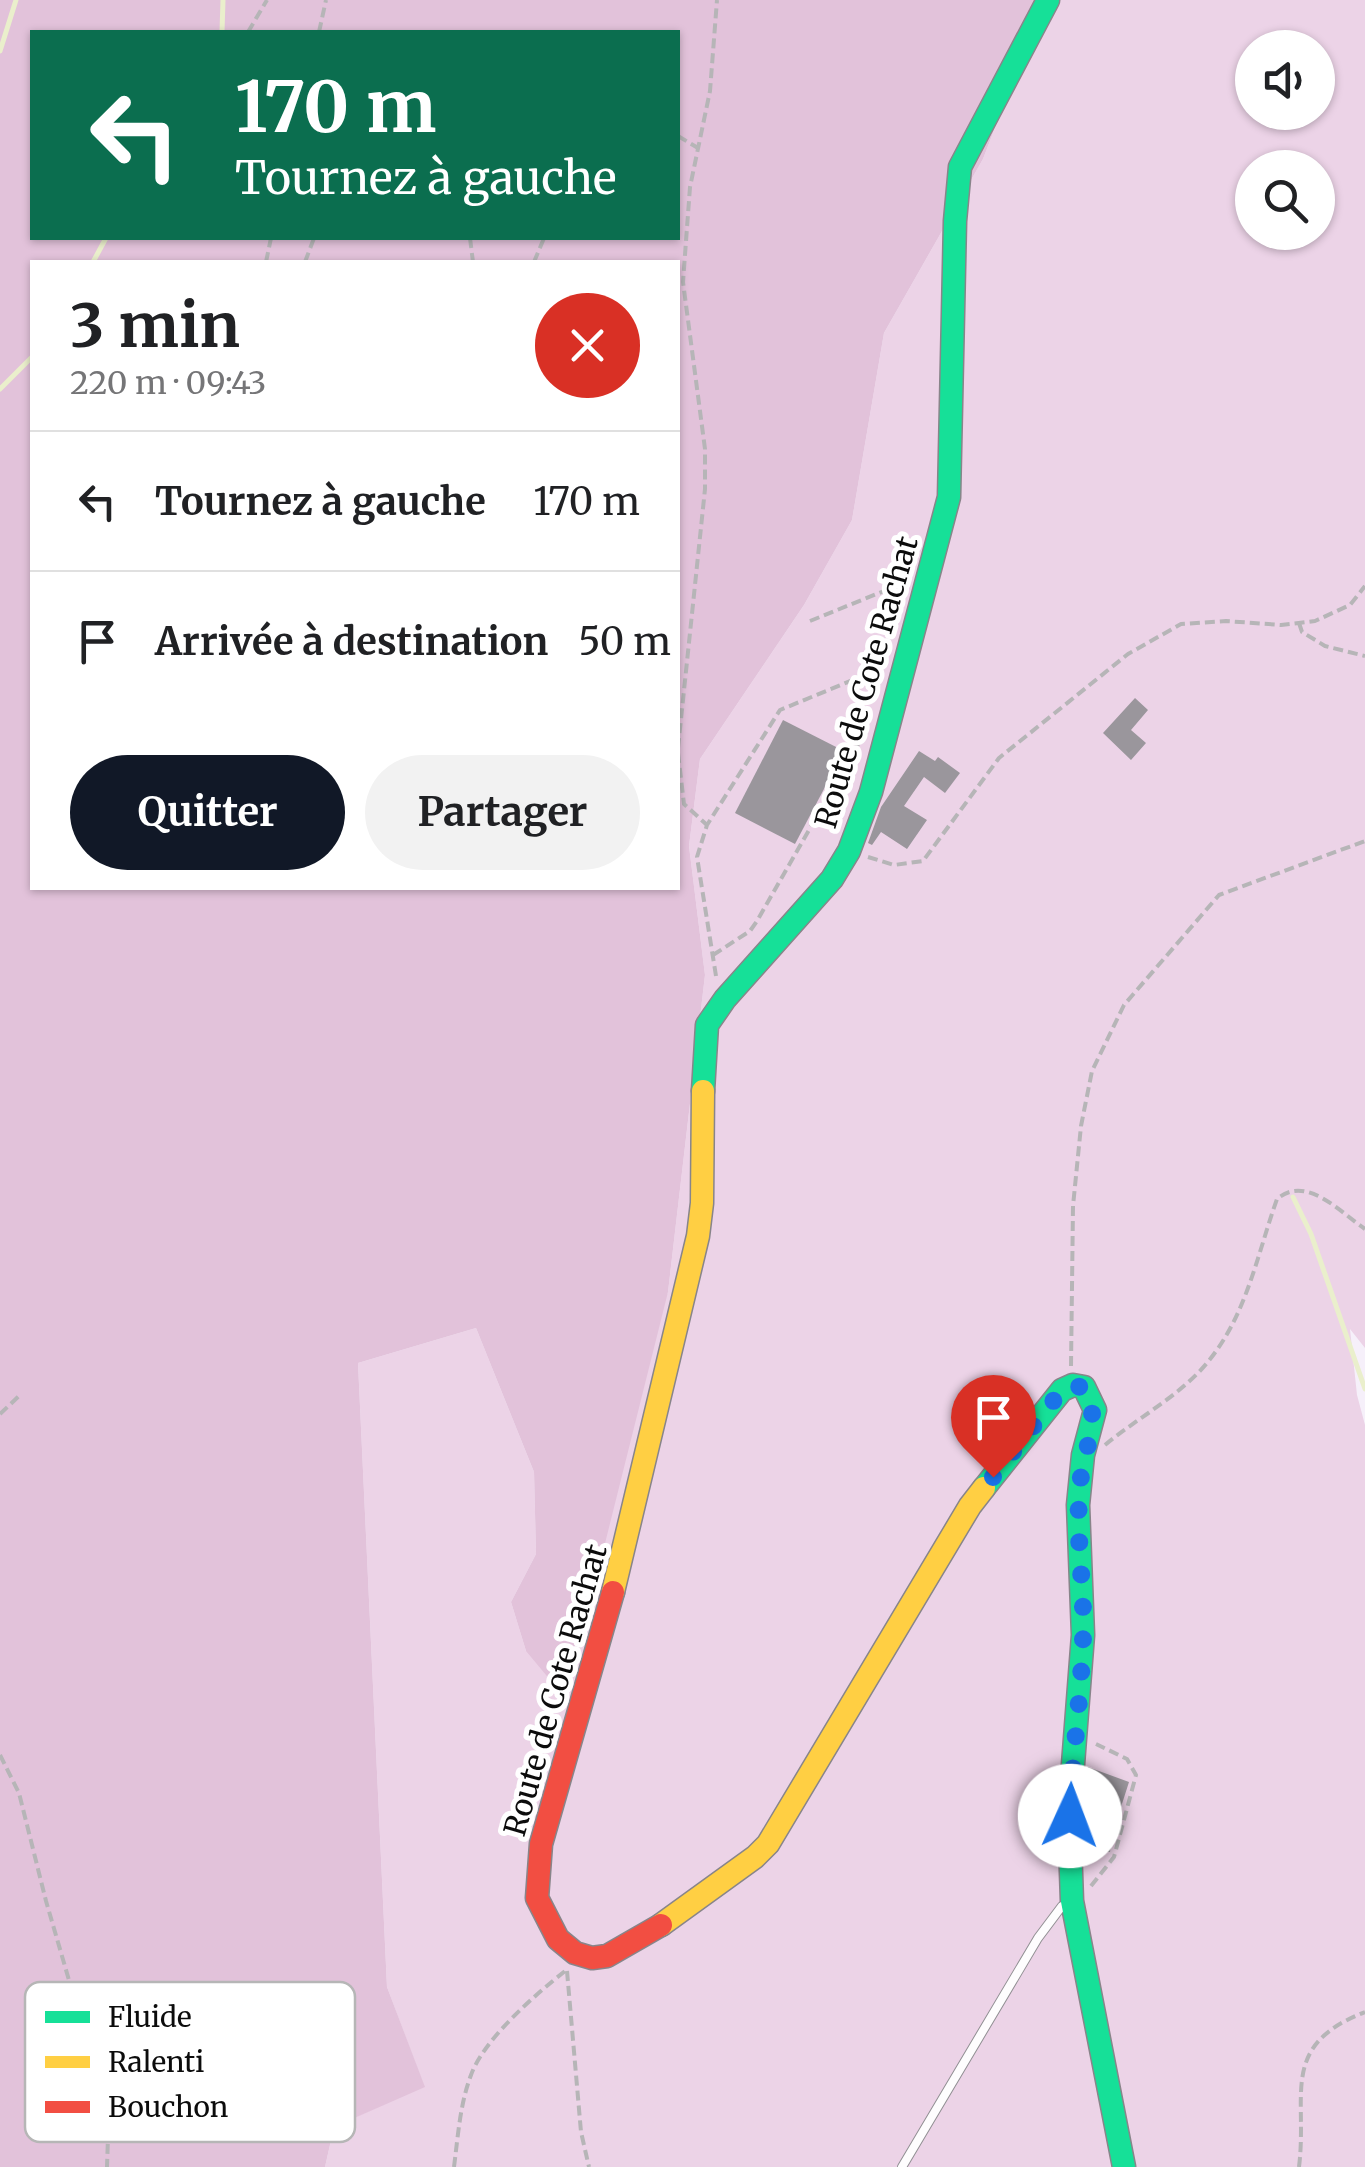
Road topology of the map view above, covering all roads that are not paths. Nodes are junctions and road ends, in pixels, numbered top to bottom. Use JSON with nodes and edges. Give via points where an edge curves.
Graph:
{"nodes":[{"id":1,"x":1048,"y":0,"type":"edge"},
{"id":2,"x":1072,"y":1901,"type":"junction"},
{"id":3,"x":902,"y":2167,"type":"edge"},
{"id":4,"x":1124,"y":2167,"type":"edge"}],
"edges":[{"from":1,"to":2,"type":"street","name":"Route de Cote Rachat","via":[[960,167],[948,497],[871,792],[832,878],[708,1025],[702,1203],[688,1286],[629,1534],[541,1844],[537,1898],[558,1940],[592,1958],[657,1928],[768,1844],[970,1506],[1062,1390],[1073,1385],[1084,1388],[1095,1410],[1078,1505],[1083,1636],[1070,1816]]},
{"from":2,"to":3,"type":"lane","via":[[1038,1938]]},
{"from":2,"to":4,"type":"street"}]}
